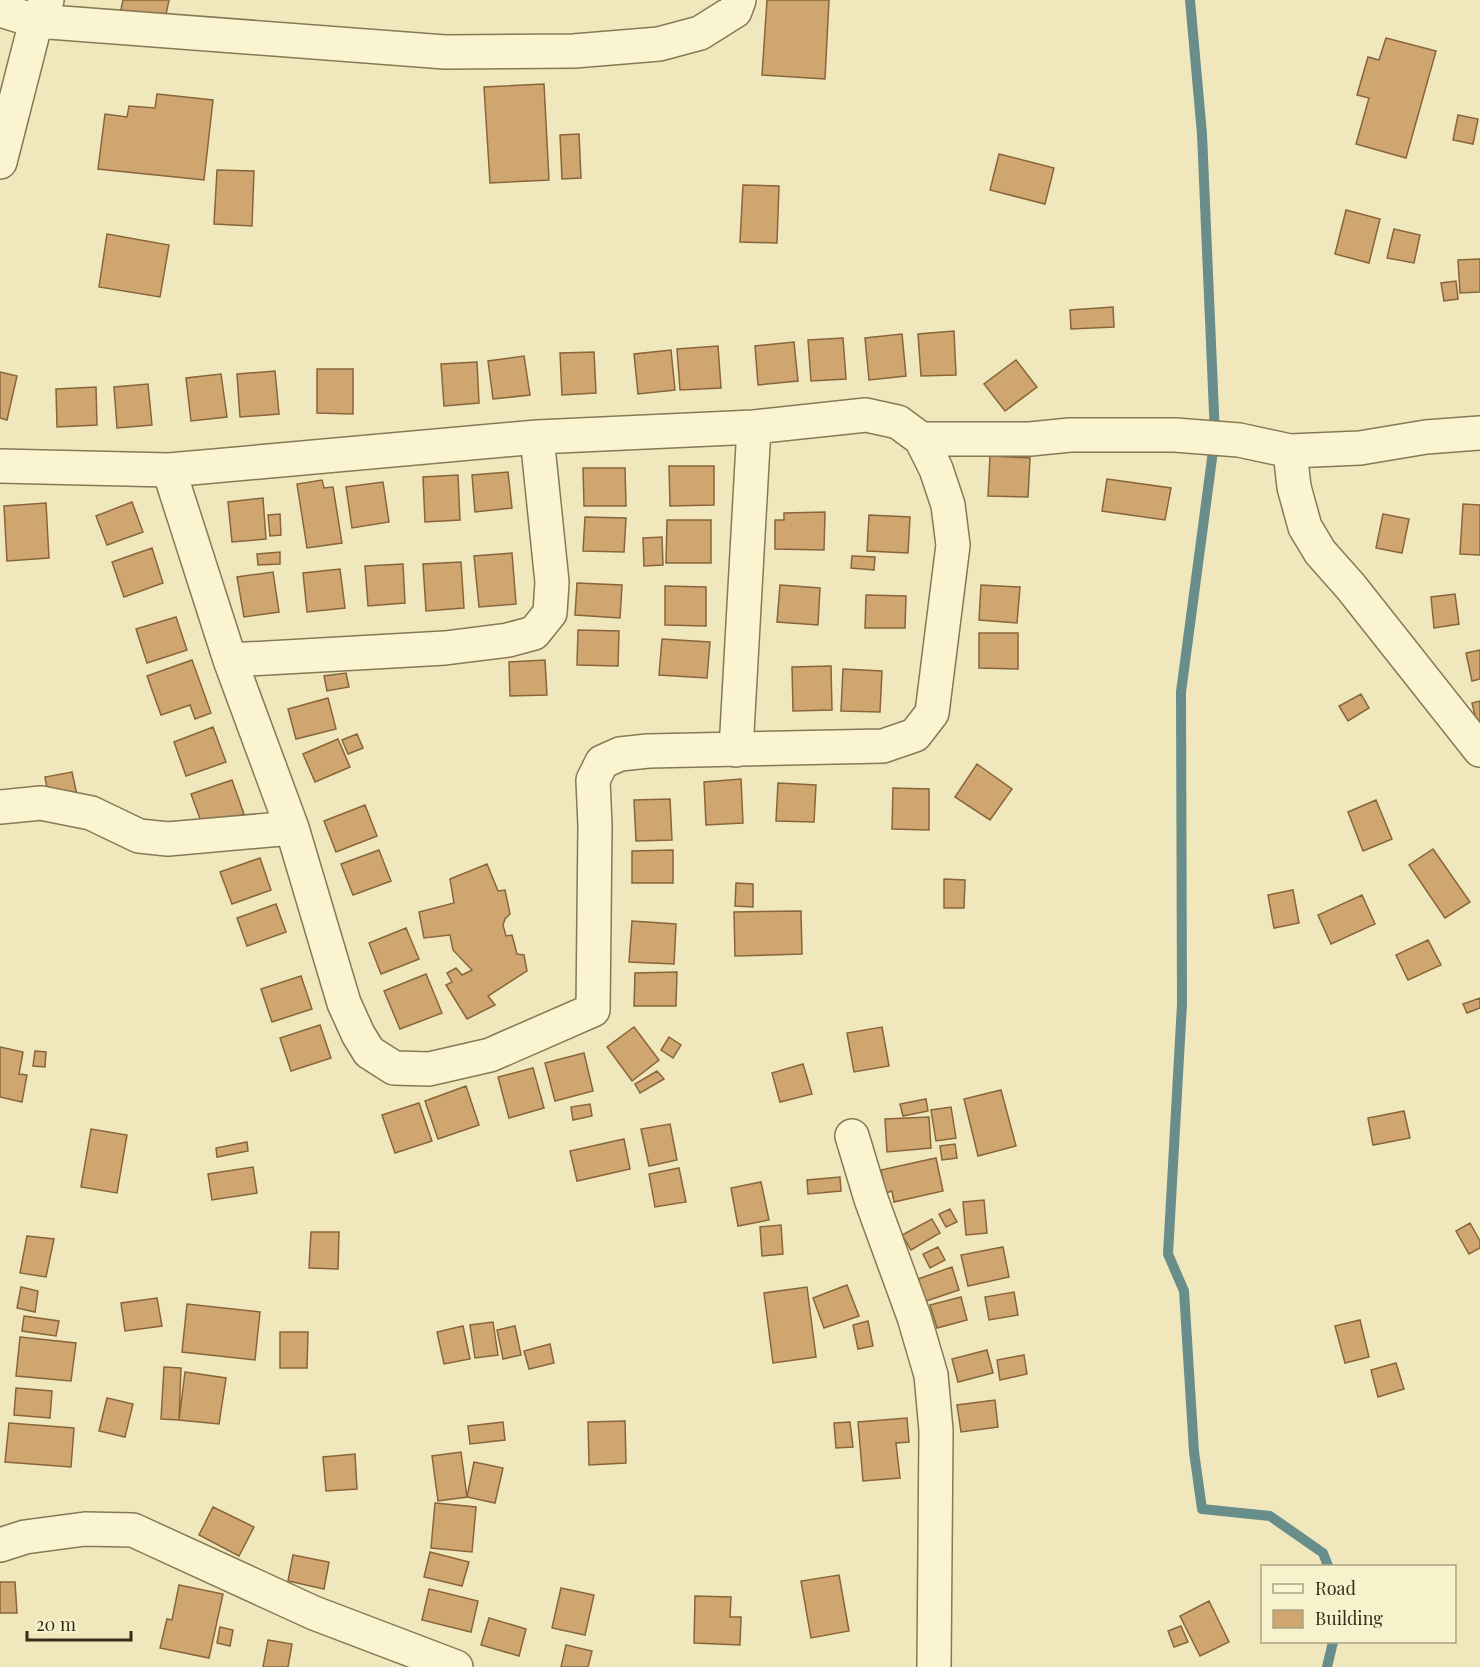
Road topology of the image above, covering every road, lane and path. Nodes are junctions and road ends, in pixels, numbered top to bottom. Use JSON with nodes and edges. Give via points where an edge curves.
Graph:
{"nodes":[{"id":1,"x":739,"y":0,"type":"edge"},
{"id":2,"x":0,"y":10,"type":"edge"},
{"id":3,"x":41,"y":11,"type":"edge"},
{"id":4,"x":0,"y":162,"type":"edge"},
{"id":5,"x":754,"y":427,"type":"junction"},
{"id":6,"x":1480,"y":433,"type":"edge"},
{"id":7,"x":537,"y":437,"type":"junction"},
{"id":8,"x":921,"y":439,"type":"junction"},
{"id":9,"x":1290,"y":451,"type":"junction"},
{"id":10,"x":0,"y":466,"type":"edge"},
{"id":11,"x":169,"y":470,"type":"junction"},
{"id":12,"x":230,"y":660,"type":"junction"},
{"id":13,"x":736,"y":750,"type":"junction"},
{"id":14,"x":1480,"y":750,"type":"edge"},
{"id":15,"x":0,"y":807,"type":"edge"},
{"id":16,"x":292,"y":828,"type":"junction"},
{"id":17,"x":852,"y":1136,"type":"dead end"},
{"id":18,"x":0,"y":1545,"type":"edge"},
{"id":19,"x":456,"y":1667,"type":"edge"},
{"id":20,"x":934,"y":1667,"type":"edge"}],
"edges":[{"from":1,"to":3,"type":"street","via":[[735,11],[700,33],[659,44],[574,51],[445,52]]},
{"from":2,"to":3,"type":"street"},
{"from":3,"to":4,"type":"street"},
{"from":5,"to":7,"type":"street"},
{"from":5,"to":8,"type":"street","via":[[866,415],[898,422]]},
{"from":5,"to":13,"type":"street"},
{"from":6,"to":9,"type":"street","via":[[1360,448]]},
{"from":7,"to":11,"type":"street"},
{"from":7,"to":12,"type":"street","via":[[552,582],[550,613],[534,633],[445,648]]},
{"from":8,"to":9,"type":"street","via":[[1175,435],[1239,440]]},
{"from":8,"to":13,"type":"street","via":[[948,505],[953,545],[932,713],[915,735],[883,746]]},
{"from":9,"to":14,"type":"street","via":[[1302,517],[1320,552]]},
{"from":10,"to":11,"type":"street"},
{"from":11,"to":12,"type":"street"},
{"from":12,"to":16,"type":"street"},
{"from":13,"to":16,"type":"street","via":[[648,751],[620,754],[602,762],[593,780],[593,1010],[490,1055],[429,1068],[394,1068],[369,1052],[358,1034],[344,1003]]},
{"from":15,"to":16,"type":"street","via":[[41,803],[91,813],[139,836],[168,839]]},
{"from":17,"to":20,"type":"street","via":[[931,1375],[936,1430]]},
{"from":18,"to":19,"type":"street","via":[[25,1537],[85,1530],[133,1530],[314,1613]]}]}
